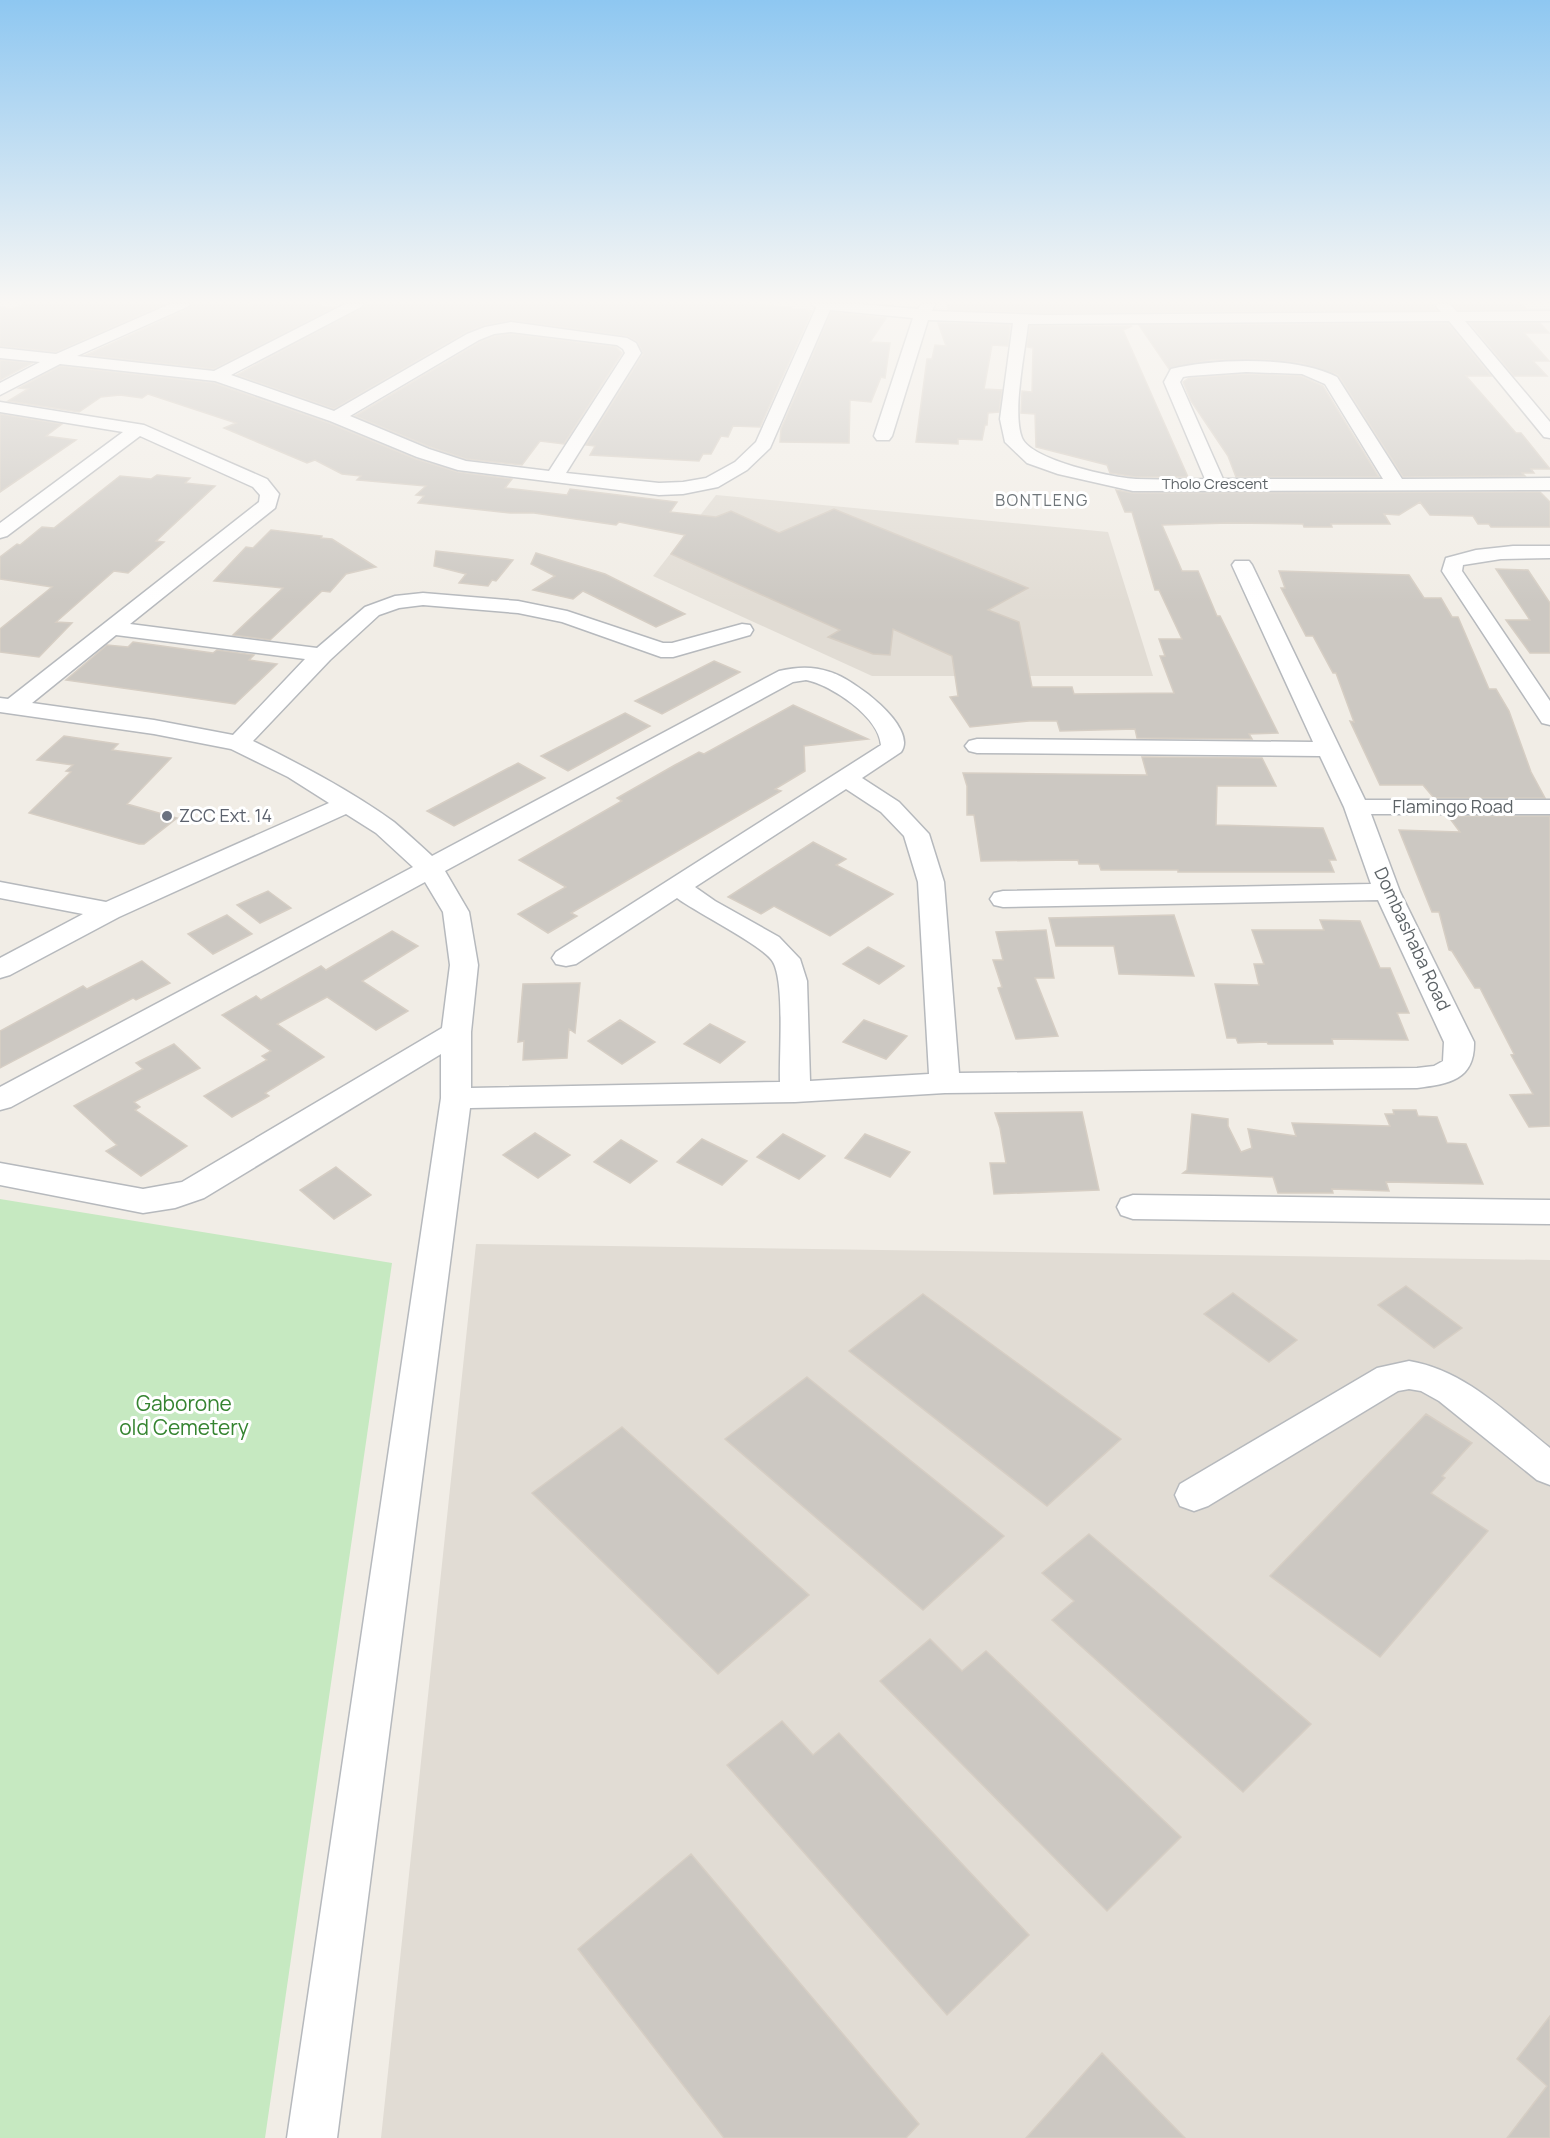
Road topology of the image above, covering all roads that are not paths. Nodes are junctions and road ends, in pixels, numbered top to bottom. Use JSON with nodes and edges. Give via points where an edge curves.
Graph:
{"nodes":[{"id":1,"x":298,"y":404,"type":"edge"},
{"id":2,"x":359,"y":404,"type":"edge"},
{"id":3,"x":601,"y":404,"type":"edge"},
{"id":4,"x":781,"y":404,"type":"edge"},
{"id":5,"x":890,"y":404,"type":"edge"},
{"id":6,"x":1011,"y":404,"type":"edge"},
{"id":7,"x":1181,"y":404,"type":"edge"},
{"id":8,"x":1345,"y":404,"type":"edge"},
{"id":9,"x":1525,"y":404,"type":"edge"},
{"id":10,"x":0,"y":407,"type":"edge"},
{"id":11,"x":336,"y":417,"type":"junction"},
{"id":12,"x":138,"y":429,"type":"junction"},
{"id":13,"x":1550,"y":433,"type":"edge"},
{"id":14,"x":883,"y":436,"type":"dead end"},
{"id":15,"x":555,"y":476,"type":"junction"},
{"id":16,"x":1395,"y":483,"type":"junction"},
{"id":17,"x":1216,"y":484,"type":"junction"},
{"id":18,"x":1550,"y":484,"type":"edge"},
{"id":19,"x":0,"y":532,"type":"edge"},
{"id":20,"x":1550,"y":552,"type":"edge"},
{"id":21,"x":1242,"y":565,"type":"dead end"},
{"id":22,"x":111,"y":628,"type":"junction"},
{"id":23,"x":742,"y":630,"type":"dead end"},
{"id":24,"x":322,"y":655,"type":"junction"},
{"id":25,"x":6,"y":706,"type":"edge"},
{"id":26,"x":1550,"y":718,"type":"edge"},
{"id":27,"x":238,"y":743,"type":"junction"},
{"id":28,"x":978,"y":746,"type":"dead end"},
{"id":29,"x":1328,"y":749,"type":"junction"},
{"id":30,"x":845,"y":778,"type":"junction"},
{"id":31,"x":349,"y":804,"type":"junction"},
{"id":32,"x":1356,"y":807,"type":"junction"},
{"id":33,"x":1550,"y":807,"type":"edge"},
{"id":34,"x":431,"y":869,"type":"junction"},
{"id":35,"x":679,"y":887,"type":"junction"},
{"id":36,"x":0,"y":890,"type":"edge"},
{"id":37,"x":1387,"y":892,"type":"junction"},
{"id":38,"x":1003,"y":899,"type":"dead end"},
{"id":39,"x":109,"y":911,"type":"junction"},
{"id":40,"x":566,"y":957,"type":"dead end"},
{"id":41,"x":0,"y":969,"type":"edge"},
{"id":42,"x":456,"y":1032,"type":"junction"},
{"id":43,"x":945,"y":1083,"type":"junction"},
{"id":44,"x":795,"y":1092,"type":"junction"},
{"id":45,"x":456,"y":1098,"type":"junction"},
{"id":46,"x":0,"y":1100,"type":"edge"},
{"id":47,"x":0,"y":1174,"type":"edge"},
{"id":48,"x":1132,"y":1207,"type":"dead end"},
{"id":49,"x":1550,"y":1212,"type":"edge"},
{"id":50,"x":1550,"y":1469,"type":"edge"},
{"id":51,"x":1194,"y":1495,"type":"dead end"},
{"id":52,"x":312,"y":2138,"type":"edge"}],
"edges":[{"from":1,"to":11,"type":"street"},
{"from":2,"to":11,"type":"street"},
{"from":3,"to":15,"type":"street"},
{"from":4,"to":15,"type":"street","via":[[764,444],[741,466],[711,483],[659,489]]},
{"from":5,"to":14,"type":"street"},
{"from":6,"to":17,"type":"street","name":"Tholo Crescent","via":[[1009,419],[1014,442],[1033,459],[1082,475],[1133,485]]},
{"from":7,"to":17,"type":"street"},
{"from":8,"to":16,"type":"street"},
{"from":9,"to":13,"type":"street"},
{"from":10,"to":12,"type":"street"},
{"from":11,"to":15,"type":"street","via":[[464,466]]},
{"from":12,"to":19,"type":"street"},
{"from":12,"to":22,"type":"street","via":[[261,483],[270,494],[268,504]]},
{"from":16,"to":17,"type":"street","name":"Tholo Crescent"},
{"from":16,"to":18,"type":"street","name":"Tholo Crescent"},
{"from":20,"to":26,"type":"street","via":[[1469,556],[1453,562],[1452,571]]},
{"from":21,"to":29,"type":"street","name":"Dombashaba Road"},
{"from":22,"to":24,"type":"street"},
{"from":22,"to":25,"type":"street"},
{"from":23,"to":24,"type":"street","via":[[661,650],[567,617],[518,607],[423,599],[394,602],[372,611]]},
{"from":24,"to":27,"type":"street"},
{"from":25,"to":27,"type":"street"},
{"from":27,"to":31,"type":"street","via":[[297,772]]},
{"from":28,"to":29,"type":"street"},
{"from":29,"to":32,"type":"street","name":"Dombashaba Road"},
{"from":30,"to":34,"type":"street","via":[[893,747],[892,732],[865,702],[825,677],[806,673],[787,676]]},
{"from":30,"to":35,"type":"street"},
{"from":30,"to":43,"type":"street","via":[[890,807],[916,834],[931,882]]},
{"from":31,"to":34,"type":"street","via":[[385,828]]},
{"from":31,"to":39,"type":"street"},
{"from":32,"to":33,"type":"street","name":"Flamingo Road"},
{"from":32,"to":37,"type":"street","name":"Dombashaba Road"},
{"from":34,"to":42,"type":"street","via":[[456,912],[465,965]]},
{"from":34,"to":46,"type":"street"},
{"from":35,"to":40,"type":"street"},
{"from":35,"to":44,"type":"street","via":[[770,943],[786,959],[793,981]]},
{"from":36,"to":39,"type":"street"},
{"from":37,"to":38,"type":"street"},
{"from":37,"to":43,"type":"street","name":"Dombashaba Road","via":[[1460,1042],[1461,1058],[1453,1069],[1437,1076]]},
{"from":39,"to":41,"type":"street"},
{"from":42,"to":45,"type":"street"},
{"from":42,"to":47,"type":"street","via":[[193,1190],[175,1196],[143,1201]]},
{"from":43,"to":44,"type":"street"},
{"from":44,"to":45,"type":"street"},
{"from":45,"to":52,"type":"street"},
{"from":48,"to":49,"type":"street"},
{"from":50,"to":51,"type":"street","via":[[1452,1391],[1428,1378],[1409,1375],[1390,1378]]}]}
